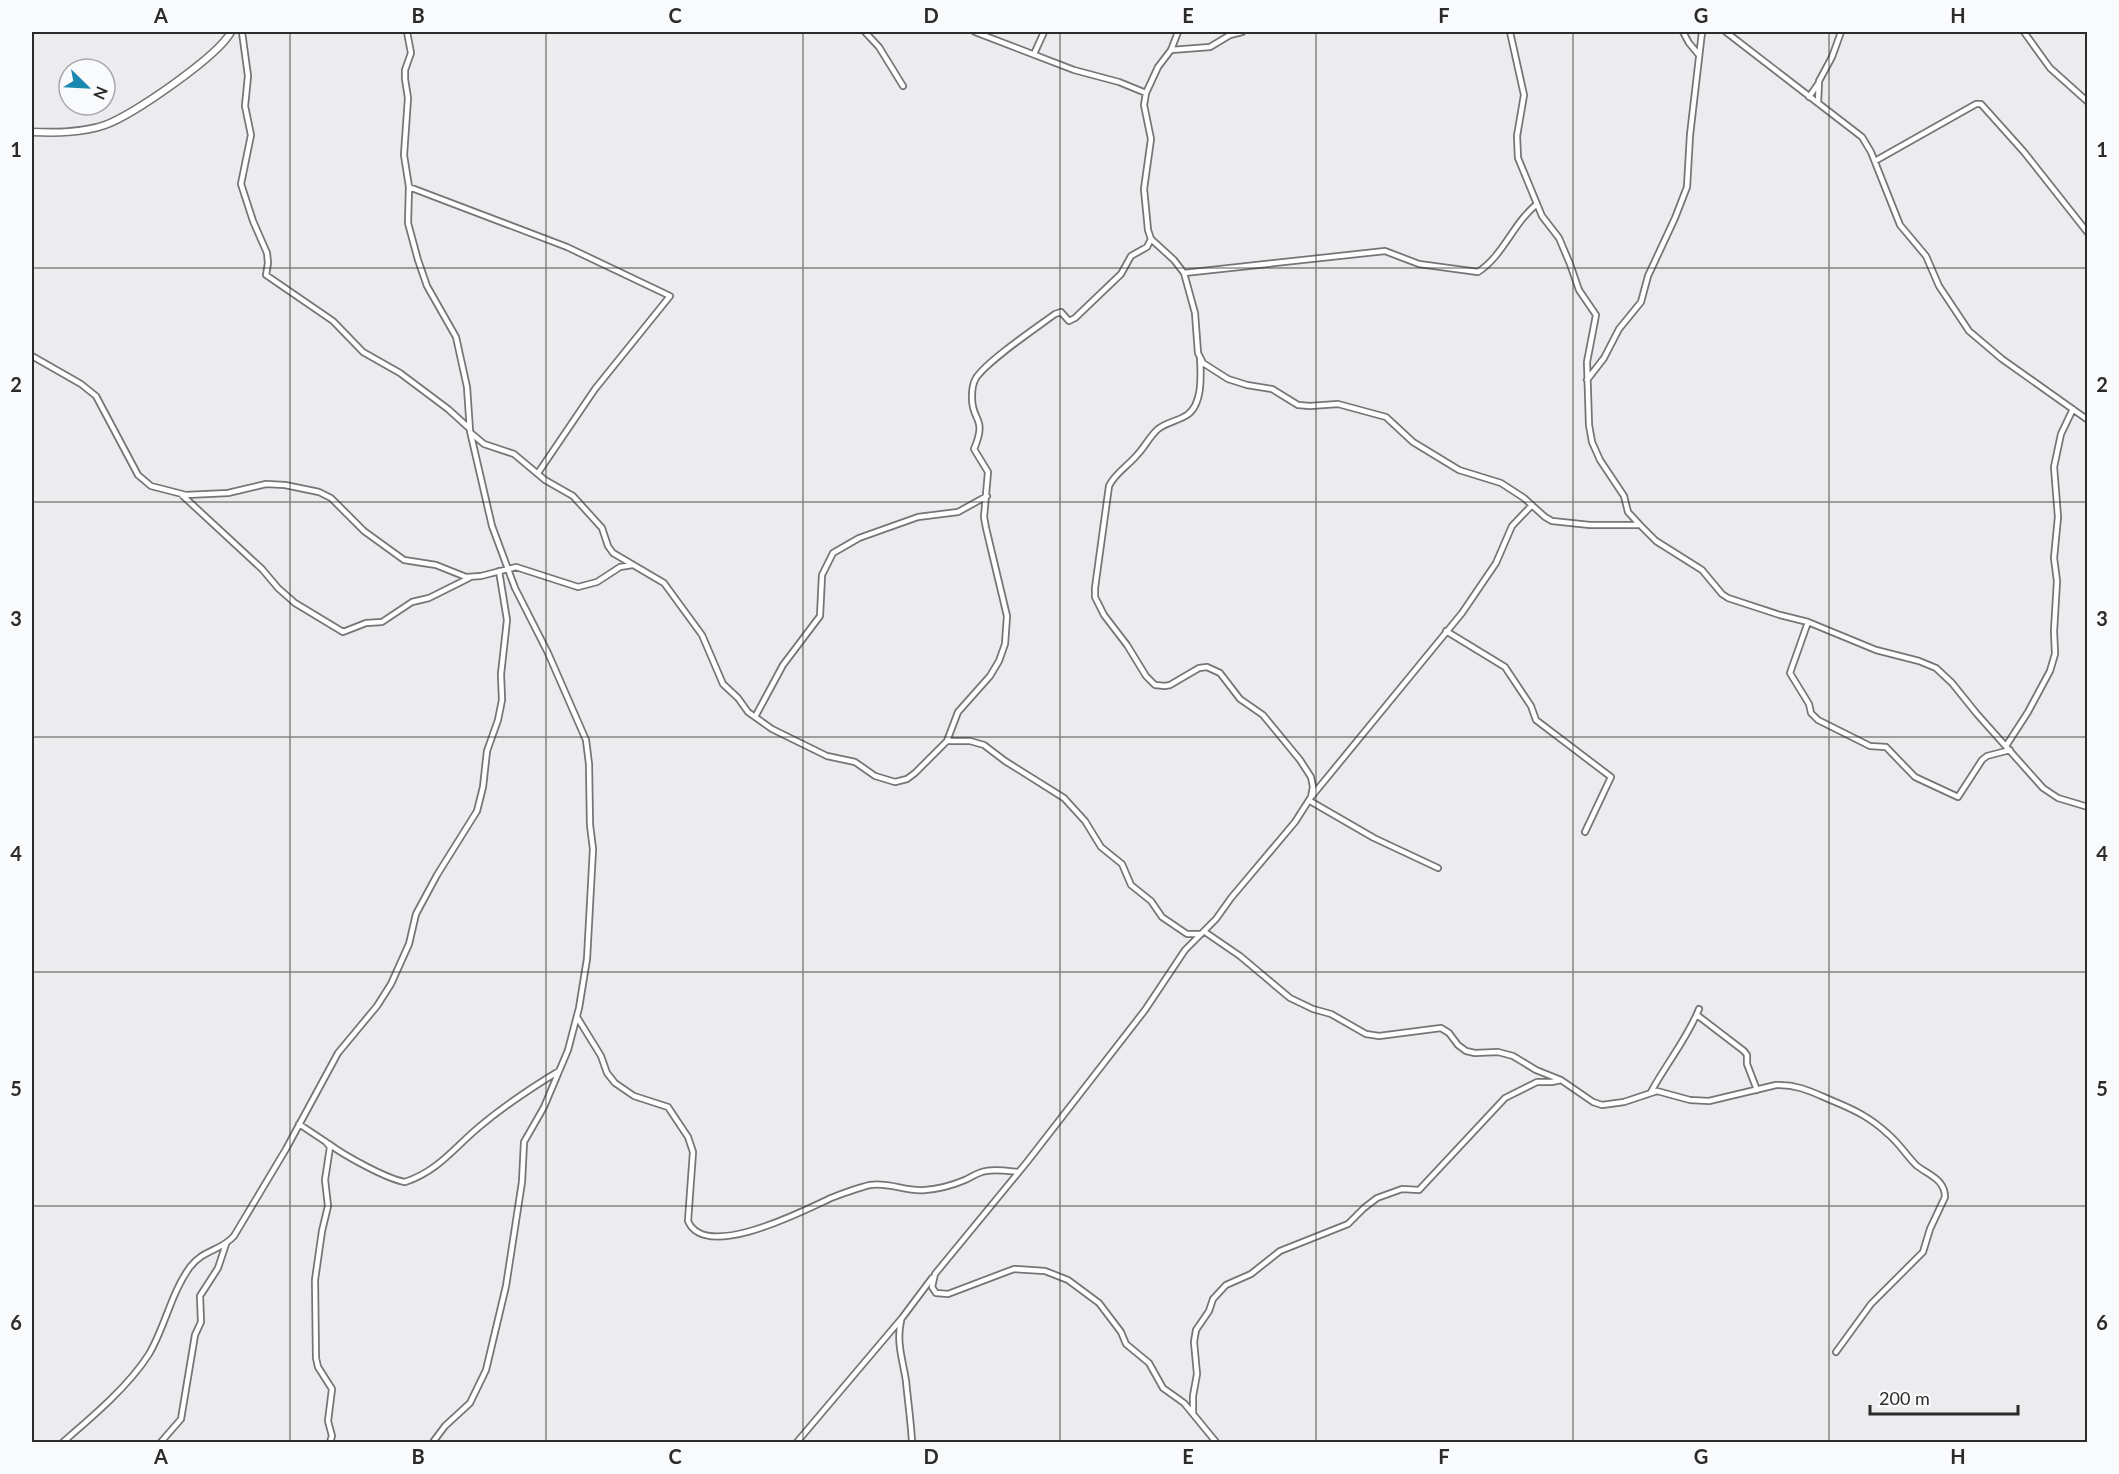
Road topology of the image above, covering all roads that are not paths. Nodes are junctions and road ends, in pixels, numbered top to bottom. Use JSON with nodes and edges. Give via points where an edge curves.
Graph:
{"nodes":[{"id":1,"x":231,"y":32,"type":"edge"},
{"id":2,"x":242,"y":32,"type":"edge"},
{"id":3,"x":407,"y":32,"type":"edge"},
{"id":4,"x":865,"y":32,"type":"edge"},
{"id":5,"x":975,"y":32,"type":"edge"},
{"id":6,"x":1044,"y":32,"type":"edge"},
{"id":7,"x":1178,"y":32,"type":"edge"},
{"id":8,"x":1242,"y":32,"type":"edge"},
{"id":9,"x":1510,"y":32,"type":"edge"},
{"id":10,"x":1683,"y":32,"type":"edge"},
{"id":11,"x":1702,"y":32,"type":"edge"},
{"id":12,"x":1725,"y":32,"type":"edge"},
{"id":13,"x":1841,"y":32,"type":"edge"},
{"id":14,"x":2024,"y":32,"type":"edge"},
{"id":15,"x":1171,"y":50,"type":"junction"},
{"id":16,"x":1034,"y":54,"type":"junction"},
{"id":17,"x":1699,"y":56,"type":"junction"},
{"id":18,"x":1819,"y":81,"type":"junction"},
{"id":19,"x":903,"y":86,"type":"dead end"},
{"id":20,"x":1146,"y":93,"type":"junction"},
{"id":21,"x":1809,"y":97,"type":"junction"},
{"id":22,"x":2088,"y":102,"type":"edge"},
{"id":23,"x":1818,"y":103,"type":"junction"},
{"id":24,"x":32,"y":132,"type":"edge"},
{"id":25,"x":1875,"y":161,"type":"junction"},
{"id":26,"x":409,"y":187,"type":"junction"},
{"id":27,"x":1537,"y":204,"type":"junction"},
{"id":28,"x":2088,"y":233,"type":"edge"},
{"id":29,"x":1151,"y":239,"type":"junction"},
{"id":30,"x":1184,"y":273,"type":"junction"},
{"id":31,"x":32,"y":356,"type":"edge"},
{"id":32,"x":1200,"y":357,"type":"junction"},
{"id":33,"x":1587,"y":380,"type":"junction"},
{"id":34,"x":2073,"y":409,"type":"junction"},
{"id":35,"x":2088,"y":420,"type":"edge"},
{"id":36,"x":469,"y":429,"type":"junction"},
{"id":37,"x":538,"y":473,"type":"junction"},
{"id":38,"x":182,"y":494,"type":"junction"},
{"id":39,"x":987,"y":496,"type":"junction"},
{"id":40,"x":1532,"y":505,"type":"junction"},
{"id":41,"x":1640,"y":525,"type":"junction"},
{"id":42,"x":635,"y":566,"type":"junction"},
{"id":43,"x":508,"y":569,"type":"junction"},
{"id":44,"x":499,"y":571,"type":"junction"},
{"id":45,"x":471,"y":577,"type":"junction"},
{"id":46,"x":1808,"y":622,"type":"junction"},
{"id":47,"x":1446,"y":631,"type":"junction"},
{"id":48,"x":755,"y":717,"type":"junction"},
{"id":49,"x":947,"y":741,"type":"junction"},
{"id":50,"x":2008,"y":748,"type":"junction"},
{"id":51,"x":1310,"y":800,"type":"junction"},
{"id":52,"x":2088,"y":807,"type":"edge"},
{"id":53,"x":1586,"y":832,"type":"dead end"},
{"id":54,"x":1438,"y":868,"type":"dead end"},
{"id":55,"x":1205,"y":932,"type":"junction"},
{"id":56,"x":577,"y":1017,"type":"junction"},
{"id":57,"x":559,"y":1071,"type":"junction"},
{"id":58,"x":1561,"y":1080,"type":"junction"},
{"id":59,"x":1757,"y":1090,"type":"junction"},
{"id":60,"x":1651,"y":1092,"type":"junction"},
{"id":61,"x":299,"y":1124,"type":"junction"},
{"id":62,"x":329,"y":1144,"type":"junction"},
{"id":63,"x":1018,"y":1172,"type":"junction"},
{"id":64,"x":226,"y":1244,"type":"junction"},
{"id":65,"x":934,"y":1276,"type":"junction"},
{"id":66,"x":902,"y":1318,"type":"junction"},
{"id":67,"x":1836,"y":1352,"type":"dead end"},
{"id":68,"x":1193,"y":1413,"type":"junction"},
{"id":69,"x":63,"y":1443,"type":"edge"},
{"id":70,"x":161,"y":1443,"type":"edge"},
{"id":71,"x":330,"y":1443,"type":"edge"},
{"id":72,"x":433,"y":1443,"type":"edge"},
{"id":73,"x":797,"y":1443,"type":"edge"},
{"id":74,"x":912,"y":1443,"type":"edge"},
{"id":75,"x":1216,"y":1443,"type":"edge"}],
"edges":[{"from":1,"to":24,"type":"street","via":[[197,67],[112,122],[69,132]]},
{"from":2,"to":36,"type":"street","via":[[248,76],[245,106],[251,135],[241,184],[267,253],[266,274],[333,321],[363,352],[400,373]]},
{"from":3,"to":26,"type":"street","via":[[411,53],[405,70],[408,98],[404,155]]},
{"from":4,"to":19,"type":"street"},
{"from":5,"to":16,"type":"street"},
{"from":6,"to":16,"type":"street"},
{"from":7,"to":15,"type":"street"},
{"from":8,"to":15,"type":"street","via":[[1210,47]]},
{"from":9,"to":27,"type":"street","via":[[1524,95],[1517,150]]},
{"from":10,"to":17,"type":"street"},
{"from":11,"to":17,"type":"street"},
{"from":12,"to":21,"type":"street"},
{"from":13,"to":18,"type":"street"},
{"from":14,"to":22,"type":"street","via":[[2050,68]]},
{"from":15,"to":20,"type":"street"},
{"from":16,"to":20,"type":"street"},
{"from":17,"to":33,"type":"street","via":[[1689,180],[1682,203],[1652,265],[1641,302]]},
{"from":18,"to":21,"type":"street"},
{"from":18,"to":23,"type":"street"},
{"from":20,"to":29,"type":"street","via":[[1144,105],[1151,140],[1144,189]]},
{"from":21,"to":23,"type":"street"},
{"from":23,"to":25,"type":"street","via":[[1862,137]]},
{"from":25,"to":28,"type":"street","via":[[1982,104]]},
{"from":25,"to":34,"type":"street","via":[[1900,225],[1926,256],[1969,331]]},
{"from":26,"to":36,"type":"street","via":[[410,233],[427,286],[456,337],[467,387]]},
{"from":26,"to":37,"type":"street","via":[[567,247],[670,297],[595,389]]},
{"from":27,"to":30,"type":"street","via":[[1497,256],[1478,272],[1419,264],[1385,251]]},
{"from":27,"to":33,"type":"street","via":[[1566,254],[1579,290],[1596,315]]},
{"from":29,"to":30,"type":"street"},
{"from":29,"to":39,"type":"street","via":[[1075,318],[1069,321],[1057,312],[976,379],[972,399],[981,428],[974,449],[988,472]]},
{"from":30,"to":32,"type":"street"},
{"from":31,"to":38,"type":"street","via":[[96,396],[143,481]]},
{"from":32,"to":40,"type":"street","via":[[1228,379],[1272,389],[1298,405],[1338,404],[1386,417],[1413,442],[1459,470],[1501,483]]},
{"from":32,"to":51,"type":"street","via":[[1200,381],[1193,409],[1153,434],[1109,486],[1095,597],[1155,685],[1165,686],[1199,668],[1220,673],[1240,699],[1263,715],[1300,760],[1311,777]]},
{"from":33,"to":41,"type":"street","via":[[1589,425],[1596,451],[1624,496],[1628,512]]},
{"from":34,"to":35,"type":"street"},
{"from":34,"to":50,"type":"street","via":[[2059,441],[2054,467],[2058,517],[2054,558],[2055,654]]},
{"from":36,"to":37,"type":"street","via":[[480,442],[510,452]]},
{"from":36,"to":43,"type":"street","via":[[492,526]]},
{"from":37,"to":42,"type":"street","via":[[580,503],[602,528],[610,550]]},
{"from":38,"to":45,"type":"street","via":[[228,493],[275,484],[319,492],[332,498],[364,531],[404,560],[436,565]]},
{"from":38,"to":45,"type":"street","via":[[295,603],[343,632],[366,623],[382,622],[412,602],[434,596]]},
{"from":39,"to":48,"type":"street","via":[[958,512],[918,518],[859,538],[832,553],[822,575],[820,616],[783,665]]},
{"from":39,"to":49,"type":"street","via":[[986,528],[1007,616],[1005,644],[990,676],[958,712]]},
{"from":40,"to":41,"type":"street","via":[[1555,522]]},
{"from":40,"to":47,"type":"street","via":[[1512,526],[1496,563]]},
{"from":41,"to":46,"type":"street","via":[[1656,541],[1702,570],[1726,596]]},
{"from":42,"to":43,"type":"street","via":[[620,567],[597,582],[578,587],[522,568]]},
{"from":42,"to":48,"type":"street","via":[[664,583],[702,635],[723,684]]},
{"from":43,"to":44,"type":"street"},
{"from":43,"to":56,"type":"street","via":[[578,718],[588,752],[593,872],[587,959]]},
{"from":44,"to":45,"type":"street"},
{"from":44,"to":61,"type":"street","via":[[507,620],[502,700],[487,751],[477,811],[416,914],[409,944],[391,984],[342,1048]]},
{"from":46,"to":50,"type":"street","via":[[1876,650],[1935,668]]},
{"from":46,"to":50,"type":"street","via":[[1790,674],[1818,720],[1870,746],[1886,747],[1915,777],[1958,797],[1986,756]]},
{"from":47,"to":51,"type":"street"},
{"from":47,"to":53,"type":"street","via":[[1505,667],[1536,720],[1611,777]]},
{"from":48,"to":49,"type":"street","via":[[821,753],[855,762],[875,776],[895,782],[915,773]]},
{"from":49,"to":55,"type":"street","via":[[970,741],[984,746],[1064,798],[1101,847],[1122,864],[1131,885],[1161,917],[1187,934]]},
{"from":50,"to":52,"type":"street","via":[[2048,792]]},
{"from":51,"to":54,"type":"street","via":[[1379,841]]},
{"from":51,"to":55,"type":"street"},
{"from":55,"to":58,"type":"street","via":[[1290,998],[1366,1034],[1380,1036],[1441,1028],[1470,1053],[1506,1053]]},
{"from":55,"to":63,"type":"street","via":[[1185,950],[1145,1010]]},
{"from":56,"to":57,"type":"street"},
{"from":56,"to":63,"type":"street","via":[[615,1083],[634,1096],[668,1107],[688,1137],[693,1152],[688,1221],[698,1232],[720,1236],[743,1234],[870,1185],[927,1190],[986,1171]]},
{"from":57,"to":62,"type":"street","via":[[495,1115],[448,1158],[405,1182],[386,1176]]},
{"from":57,"to":72,"type":"street","via":[[524,1142],[506,1286],[486,1370],[470,1403]]},
{"from":58,"to":60,"type":"street","via":[[1602,1105]]},
{"from":58,"to":68,"type":"street","via":[[1537,1082],[1505,1098],[1419,1190],[1402,1189],[1377,1198],[1348,1224],[1280,1251],[1251,1274],[1226,1285],[1213,1299],[1196,1330]]},
{"from":59,"to":60,"type":"street","via":[[1704,1101]]},
{"from":59,"to":60,"type":"street","via":[[1744,1051],[1698,1012]]},
{"from":59,"to":67,"type":"street","via":[[1793,1086],[1861,1112],[1944,1188],[1945,1197],[1923,1252],[1871,1304]]},
{"from":61,"to":62,"type":"street"},
{"from":61,"to":64,"type":"street","via":[[246,1217]]},
{"from":62,"to":71,"type":"street","via":[[328,1206],[315,1280],[316,1358],[332,1389]]},
{"from":63,"to":65,"type":"street"},
{"from":64,"to":69,"type":"street","via":[[195,1260],[179,1285],[148,1355],[119,1390]]},
{"from":64,"to":70,"type":"street","via":[[218,1268],[200,1296],[201,1322],[195,1335],[182,1419]]},
{"from":65,"to":66,"type":"street"},
{"from":65,"to":68,"type":"street","via":[[933,1289],[944,1295],[1014,1269],[1045,1271],[1068,1280],[1099,1303],[1126,1344],[1149,1363],[1162,1388]]},
{"from":66,"to":73,"type":"street"},
{"from":66,"to":74,"type":"street","via":[[900,1354]]},
{"from":68,"to":75,"type":"street"}]}
